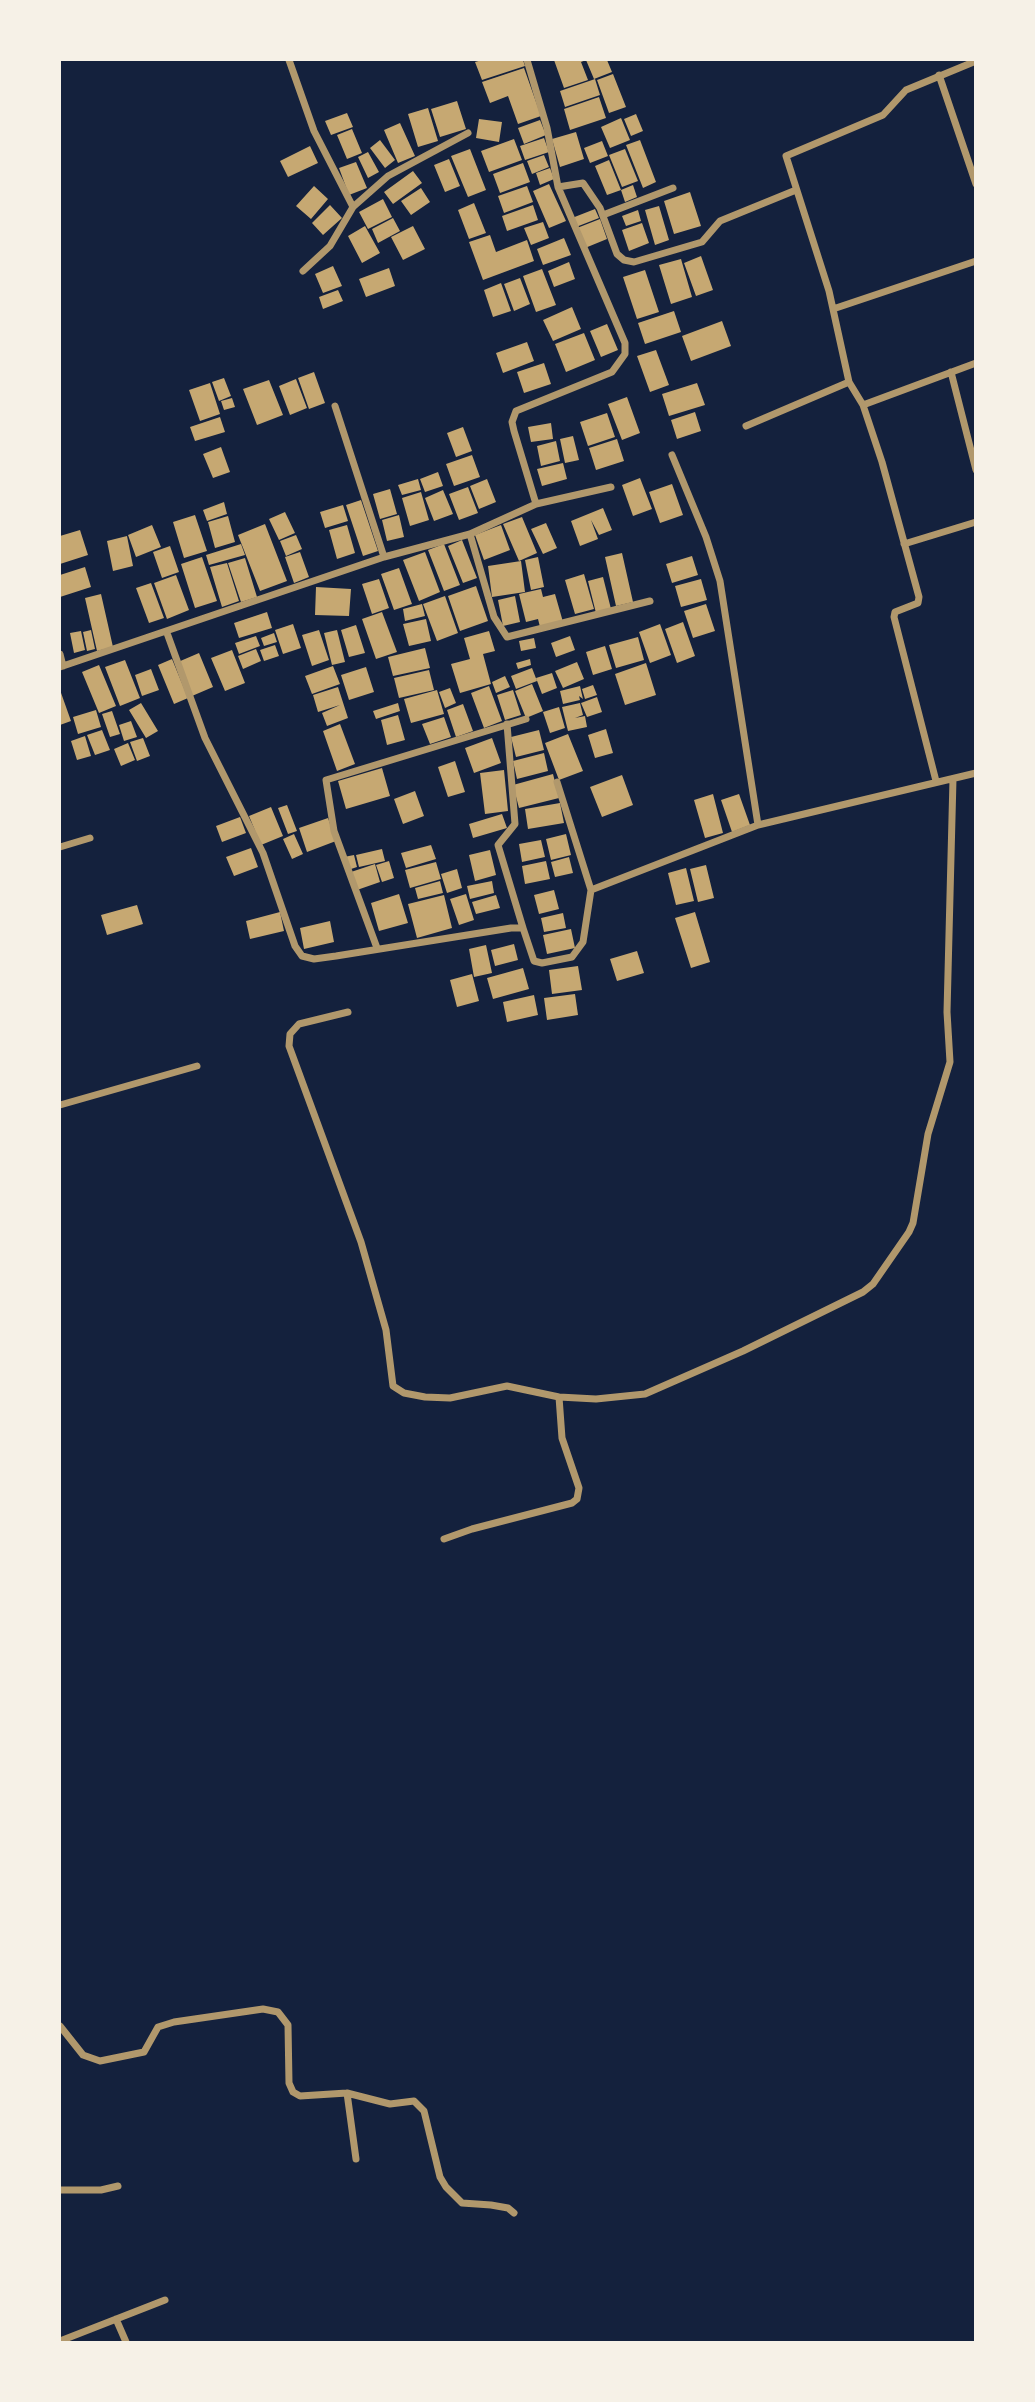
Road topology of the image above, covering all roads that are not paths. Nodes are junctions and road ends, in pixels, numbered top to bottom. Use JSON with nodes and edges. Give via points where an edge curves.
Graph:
{"nodes":[{"id":1,"x":289,"y":60,"type":"edge"},
{"id":2,"x":527,"y":60,"type":"edge"},
{"id":3,"x":975,"y":61,"type":"edge"},
{"id":4,"x":939,"y":75,"type":"junction"},
{"id":5,"x":468,"y":133,"type":"dead end"},
{"id":6,"x":975,"y":184,"type":"edge"},
{"id":7,"x":558,"y":187,"type":"junction"},
{"id":8,"x":673,"y":188,"type":"dead end"},
{"id":9,"x":796,"y":190,"type":"junction"},
{"id":10,"x":353,"y":207,"type":"junction"},
{"id":11,"x":603,"y":215,"type":"junction"},
{"id":12,"x":975,"y":261,"type":"edge"},
{"id":13,"x":303,"y":271,"type":"dead end"},
{"id":14,"x":833,"y":309,"type":"junction"},
{"id":15,"x":975,"y":363,"type":"edge"},
{"id":16,"x":951,"y":372,"type":"junction"},
{"id":17,"x":849,"y":382,"type":"junction"},
{"id":18,"x":335,"y":405,"type":"dead end"},
{"id":19,"x":863,"y":405,"type":"junction"},
{"id":20,"x":746,"y":426,"type":"dead end"},
{"id":21,"x":672,"y":455,"type":"dead end"},
{"id":22,"x":975,"y":470,"type":"edge"},
{"id":23,"x":611,"y":487,"type":"dead end"},
{"id":24,"x":536,"y":504,"type":"junction"},
{"id":25,"x":975,"y":522,"type":"edge"},
{"id":26,"x":470,"y":534,"type":"junction"},
{"id":27,"x":904,"y":544,"type":"junction"},
{"id":28,"x":384,"y":557,"type":"junction"},
{"id":29,"x":650,"y":601,"type":"dead end"},
{"id":30,"x":167,"y":633,"type":"junction"},
{"id":31,"x":60,"y":654,"type":"edge"},
{"id":32,"x":61,"y":666,"type":"edge"},
{"id":33,"x":526,"y":719,"type":"dead end"},
{"id":34,"x":507,"y":724,"type":"junction"},
{"id":35,"x":975,"y":773,"type":"edge"},
{"id":36,"x":953,"y":779,"type":"junction"},
{"id":37,"x":936,"y":781,"type":"junction"},
{"id":38,"x":557,"y":782,"type":"dead end"},
{"id":39,"x":758,"y":825,"type":"junction"},
{"id":40,"x":90,"y":838,"type":"dead end"},
{"id":41,"x":60,"y":847,"type":"edge"},
{"id":42,"x":591,"y":890,"type":"junction"},
{"id":43,"x":523,"y":928,"type":"junction"},
{"id":44,"x":377,"y":948,"type":"junction"},
{"id":45,"x":348,"y":1012,"type":"dead end"},
{"id":46,"x":197,"y":1066,"type":"dead end"},
{"id":47,"x":60,"y":1105,"type":"edge"},
{"id":48,"x":559,"y":1397,"type":"junction"},
{"id":49,"x":444,"y":1539,"type":"dead end"},
{"id":50,"x":60,"y":2026,"type":"edge"},
{"id":51,"x":347,"y":2093,"type":"junction"},
{"id":52,"x":356,"y":2159,"type":"dead end"},
{"id":53,"x":118,"y":2186,"type":"dead end"},
{"id":54,"x":60,"y":2190,"type":"edge"},
{"id":55,"x":514,"y":2213,"type":"dead end"},
{"id":56,"x":165,"y":2300,"type":"dead end"},
{"id":57,"x":116,"y":2319,"type":"junction"},
{"id":58,"x":60,"y":2341,"type":"edge"},
{"id":59,"x":127,"y":2343,"type":"edge"}],
"edges":[{"from":1,"to":10,"type":"street","via":[[314,131]]},
{"from":2,"to":7,"type":"street"},
{"from":3,"to":4,"type":"street"},
{"from":4,"to":6,"type":"street"},
{"from":4,"to":9,"type":"street","via":[[906,90],[883,115],[787,154]]},
{"from":5,"to":10,"type":"street","via":[[388,176]]},
{"from":7,"to":11,"type":"street","via":[[583,183]]},
{"from":7,"to":24,"type":"street","via":[[625,342],[625,354],[612,372],[516,411],[512,422]]},
{"from":8,"to":11,"type":"street"},
{"from":9,"to":11,"type":"street","via":[[720,220],[702,242],[634,262],[617,254]]},
{"from":9,"to":14,"type":"street"},
{"from":10,"to":13,"type":"street","via":[[330,246]]},
{"from":12,"to":14,"type":"street"},
{"from":14,"to":17,"type":"street"},
{"from":15,"to":16,"type":"street"},
{"from":16,"to":19,"type":"street"},
{"from":16,"to":22,"type":"street"},
{"from":17,"to":19,"type":"street"},
{"from":17,"to":20,"type":"street"},
{"from":18,"to":28,"type":"street"},
{"from":19,"to":27,"type":"street"},
{"from":21,"to":39,"type":"street","via":[[720,581]]},
{"from":23,"to":24,"type":"street"},
{"from":24,"to":26,"type":"street"},
{"from":25,"to":27,"type":"street"},
{"from":26,"to":28,"type":"street"},
{"from":26,"to":29,"type":"street","via":[[494,617],[506,637]]},
{"from":27,"to":37,"type":"street","via":[[919,600],[894,617]]},
{"from":28,"to":30,"type":"street"},
{"from":30,"to":32,"type":"street"},
{"from":30,"to":44,"type":"street","via":[[205,738],[263,853],[295,946],[302,956],[314,959]]},
{"from":31,"to":32,"type":"street"},
{"from":33,"to":34,"type":"street"},
{"from":34,"to":43,"type":"street","via":[[515,824],[498,845]]},
{"from":34,"to":44,"type":"street","via":[[326,780],[334,831]]},
{"from":35,"to":36,"type":"street"},
{"from":36,"to":37,"type":"street"},
{"from":36,"to":48,"type":"street","via":[[947,1012],[950,1062],[928,1134],[909,1232],[873,1284],[743,1351],[645,1394],[611,1399]]},
{"from":37,"to":39,"type":"street"},
{"from":38,"to":42,"type":"street"},
{"from":39,"to":42,"type":"street"},
{"from":40,"to":41,"type":"street"},
{"from":42,"to":43,"type":"street","via":[[583,942],[572,957],[534,961]]},
{"from":43,"to":44,"type":"street"},
{"from":45,"to":48,"type":"street","via":[[299,1024],[290,1034],[289,1046],[360,1242],[386,1330],[393,1386],[425,1397],[467,1395],[507,1386]]},
{"from":46,"to":47,"type":"street"},
{"from":48,"to":49,"type":"street","via":[[562,1438],[579,1488],[577,1499]]},
{"from":50,"to":51,"type":"street","via":[[83,2055],[100,2061],[144,2052],[158,2027],[174,2022],[262,2010],[278,2012],[288,2025],[293,2092],[300,2096]]},
{"from":51,"to":52,"type":"street"},
{"from":51,"to":55,"type":"street","via":[[390,2104],[419,2104],[446,2187],[462,2203],[508,2208]]},
{"from":53,"to":54,"type":"street"},
{"from":56,"to":57,"type":"street"},
{"from":57,"to":58,"type":"street"},
{"from":57,"to":59,"type":"street"}]}
